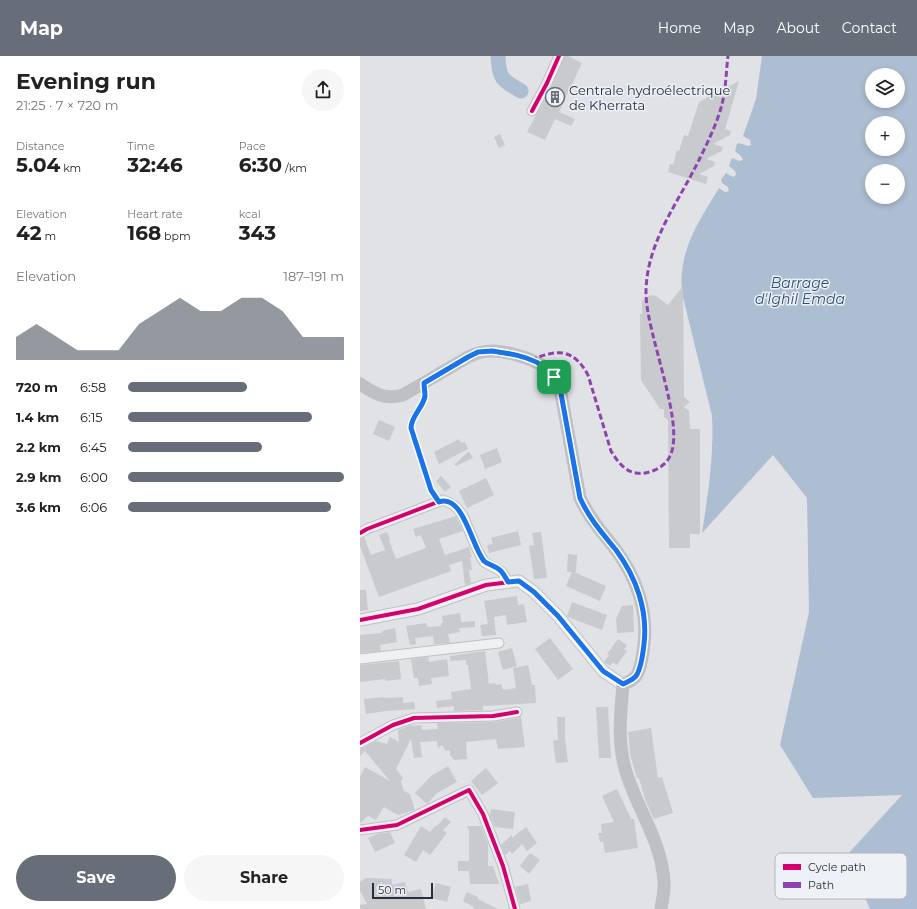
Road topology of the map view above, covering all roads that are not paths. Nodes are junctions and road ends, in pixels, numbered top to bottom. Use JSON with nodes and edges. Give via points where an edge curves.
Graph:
{"nodes":[{"id":1,"x":559,"y":56,"type":"edge"},
{"id":2,"x":532,"y":111,"type":"dead end"},
{"id":3,"x":424,"y":383,"type":"junction"},
{"id":4,"x":360,"y":384,"type":"edge"},
{"id":5,"x":439,"y":502,"type":"junction"},
{"id":6,"x":360,"y":533,"type":"edge"},
{"id":7,"x":508,"y":582,"type":"junction"},
{"id":8,"x":360,"y":620,"type":"edge"},
{"id":9,"x":499,"y":643,"type":"dead end"},
{"id":10,"x":360,"y":659,"type":"edge"},
{"id":11,"x":623,"y":684,"type":"junction"},
{"id":12,"x":516,"y":712,"type":"dead end"},
{"id":13,"x":360,"y":743,"type":"edge"},
{"id":14,"x":360,"y":830,"type":"edge"},
{"id":15,"x":515,"y":909,"type":"edge"},
{"id":16,"x":661,"y":909,"type":"edge"}],
"edges":[{"from":1,"to":2,"type":"street"},
{"from":3,"to":4,"type":"main road","via":[[394,398],[382,397]]},
{"from":3,"to":5,"type":"lane","via":[[425,396],[411,422],[411,428],[431,490]]},
{"from":3,"to":11,"type":"main road","via":[[478,352],[492,351],[531,360],[543,366],[554,377],[560,388],[580,498],[597,528],[628,569],[639,592],[645,615],[642,659],[636,676]]},
{"from":5,"to":6,"type":"street"},
{"from":5,"to":7,"type":"street","via":[[443,500],[457,508],[484,562],[502,572]]},
{"from":7,"to":8,"type":"street","via":[[486,585],[418,609]]},
{"from":7,"to":11,"type":"street","via":[[519,581],[534,592],[558,616],[603,671]]},
{"from":9,"to":10,"type":"street"},
{"from":11,"to":16,"type":"main road","via":[[620,744],[628,778],[660,855],[664,882]]},
{"from":12,"to":13,"type":"street","via":[[493,716],[414,718],[393,725]]},
{"from":14,"to":15,"type":"street","via":[[397,826],[469,790],[483,814],[503,866]]}]}
